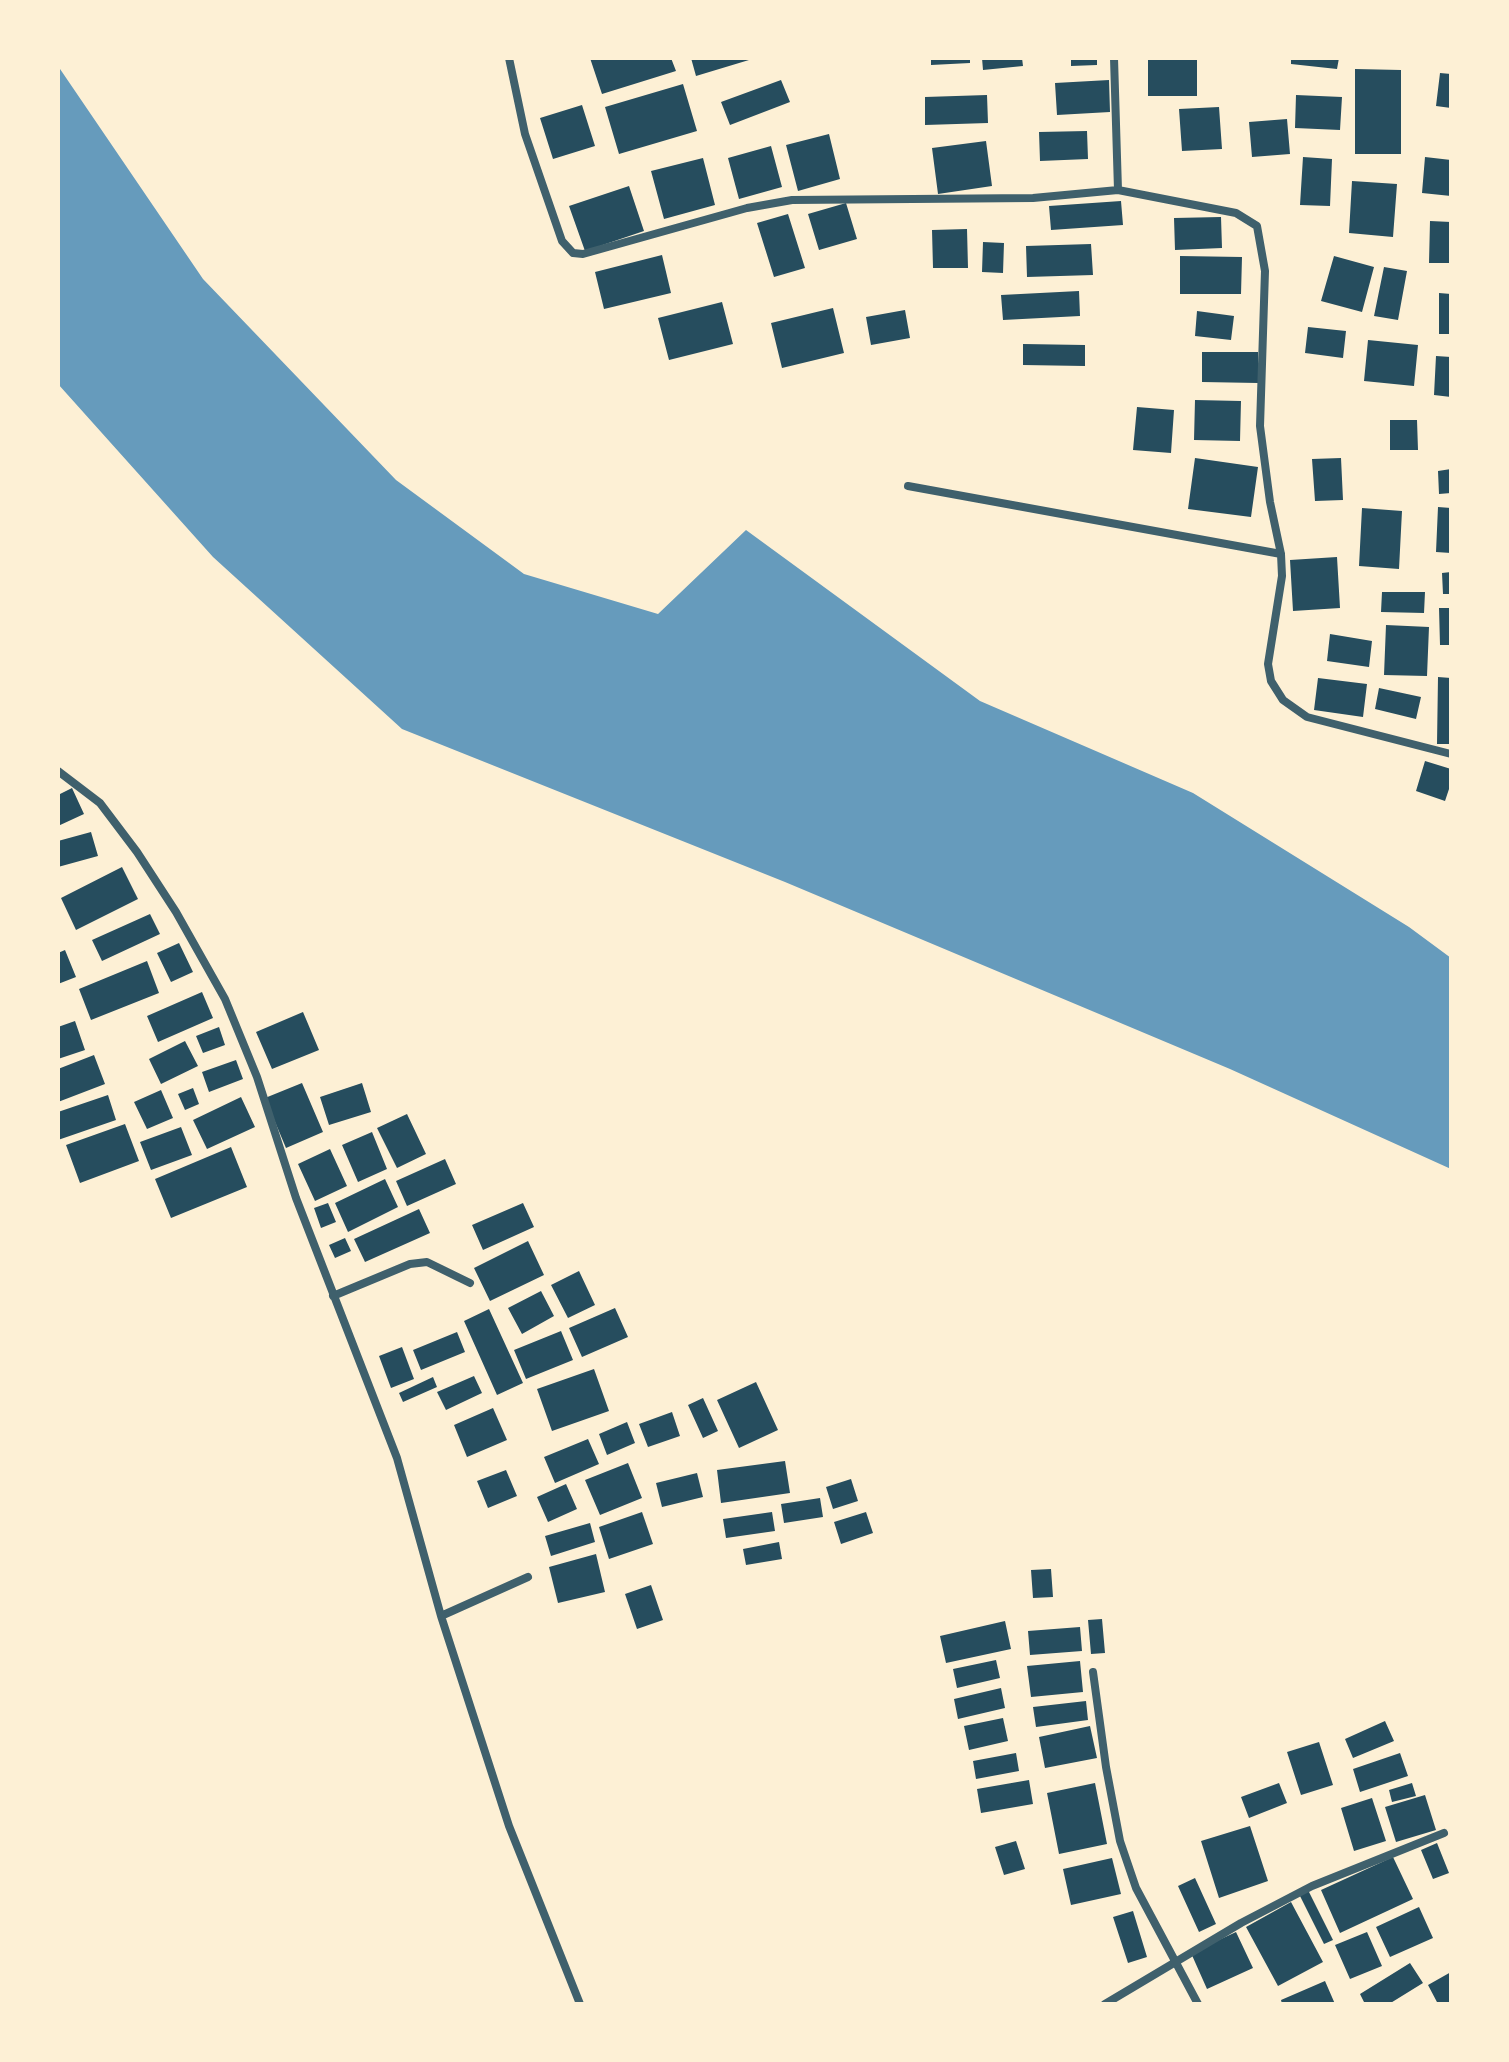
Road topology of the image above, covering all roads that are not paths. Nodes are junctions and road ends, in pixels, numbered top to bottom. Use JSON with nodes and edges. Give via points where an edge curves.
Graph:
{"nodes":[{"id":1,"x":509,"y":58,"type":"edge"},
{"id":2,"x":1114,"y":58,"type":"edge"},
{"id":3,"x":1118,"y":190,"type":"junction"},
{"id":4,"x":908,"y":486,"type":"dead end"},
{"id":5,"x":1281,"y":554,"type":"junction"},
{"id":6,"x":1451,"y":754,"type":"edge"},
{"id":7,"x":58,"y":771,"type":"edge"},
{"id":8,"x":470,"y":1283,"type":"dead end"},
{"id":9,"x":333,"y":1296,"type":"junction"},
{"id":10,"x":528,"y":1577,"type":"dead end"},
{"id":11,"x":441,"y":1616,"type":"junction"},
{"id":12,"x":1093,"y":1672,"type":"dead end"},
{"id":13,"x":1444,"y":1833,"type":"dead end"},
{"id":14,"x":1177,"y":1961,"type":"junction"},
{"id":15,"x":580,"y":2004,"type":"edge"},
{"id":16,"x":1105,"y":2004,"type":"edge"},
{"id":17,"x":1198,"y":2004,"type":"edge"}],
"edges":[{"from":1,"to":3,"type":"street","via":[[525,134],[562,241],[573,253],[792,200],[1033,198]]},
{"from":2,"to":3,"type":"street"},
{"from":3,"to":5,"type":"street","via":[[1236,213],[1257,226],[1265,271],[1260,426]]},
{"from":4,"to":5,"type":"street"},
{"from":5,"to":6,"type":"street","via":[[1268,664],[1283,700],[1307,717]]},
{"from":7,"to":9,"type":"street","via":[[100,803],[137,852],[225,999]]},
{"from":8,"to":9,"type":"street","via":[[427,1262]]},
{"from":9,"to":11,"type":"street","via":[[397,1458]]},
{"from":10,"to":11,"type":"street"},
{"from":11,"to":15,"type":"street","via":[[509,1826]]},
{"from":12,"to":14,"type":"street","via":[[1120,1841],[1136,1888]]},
{"from":13,"to":14,"type":"street","via":[[1312,1886]]},
{"from":14,"to":16,"type":"street"},
{"from":14,"to":17,"type":"street"}]}
